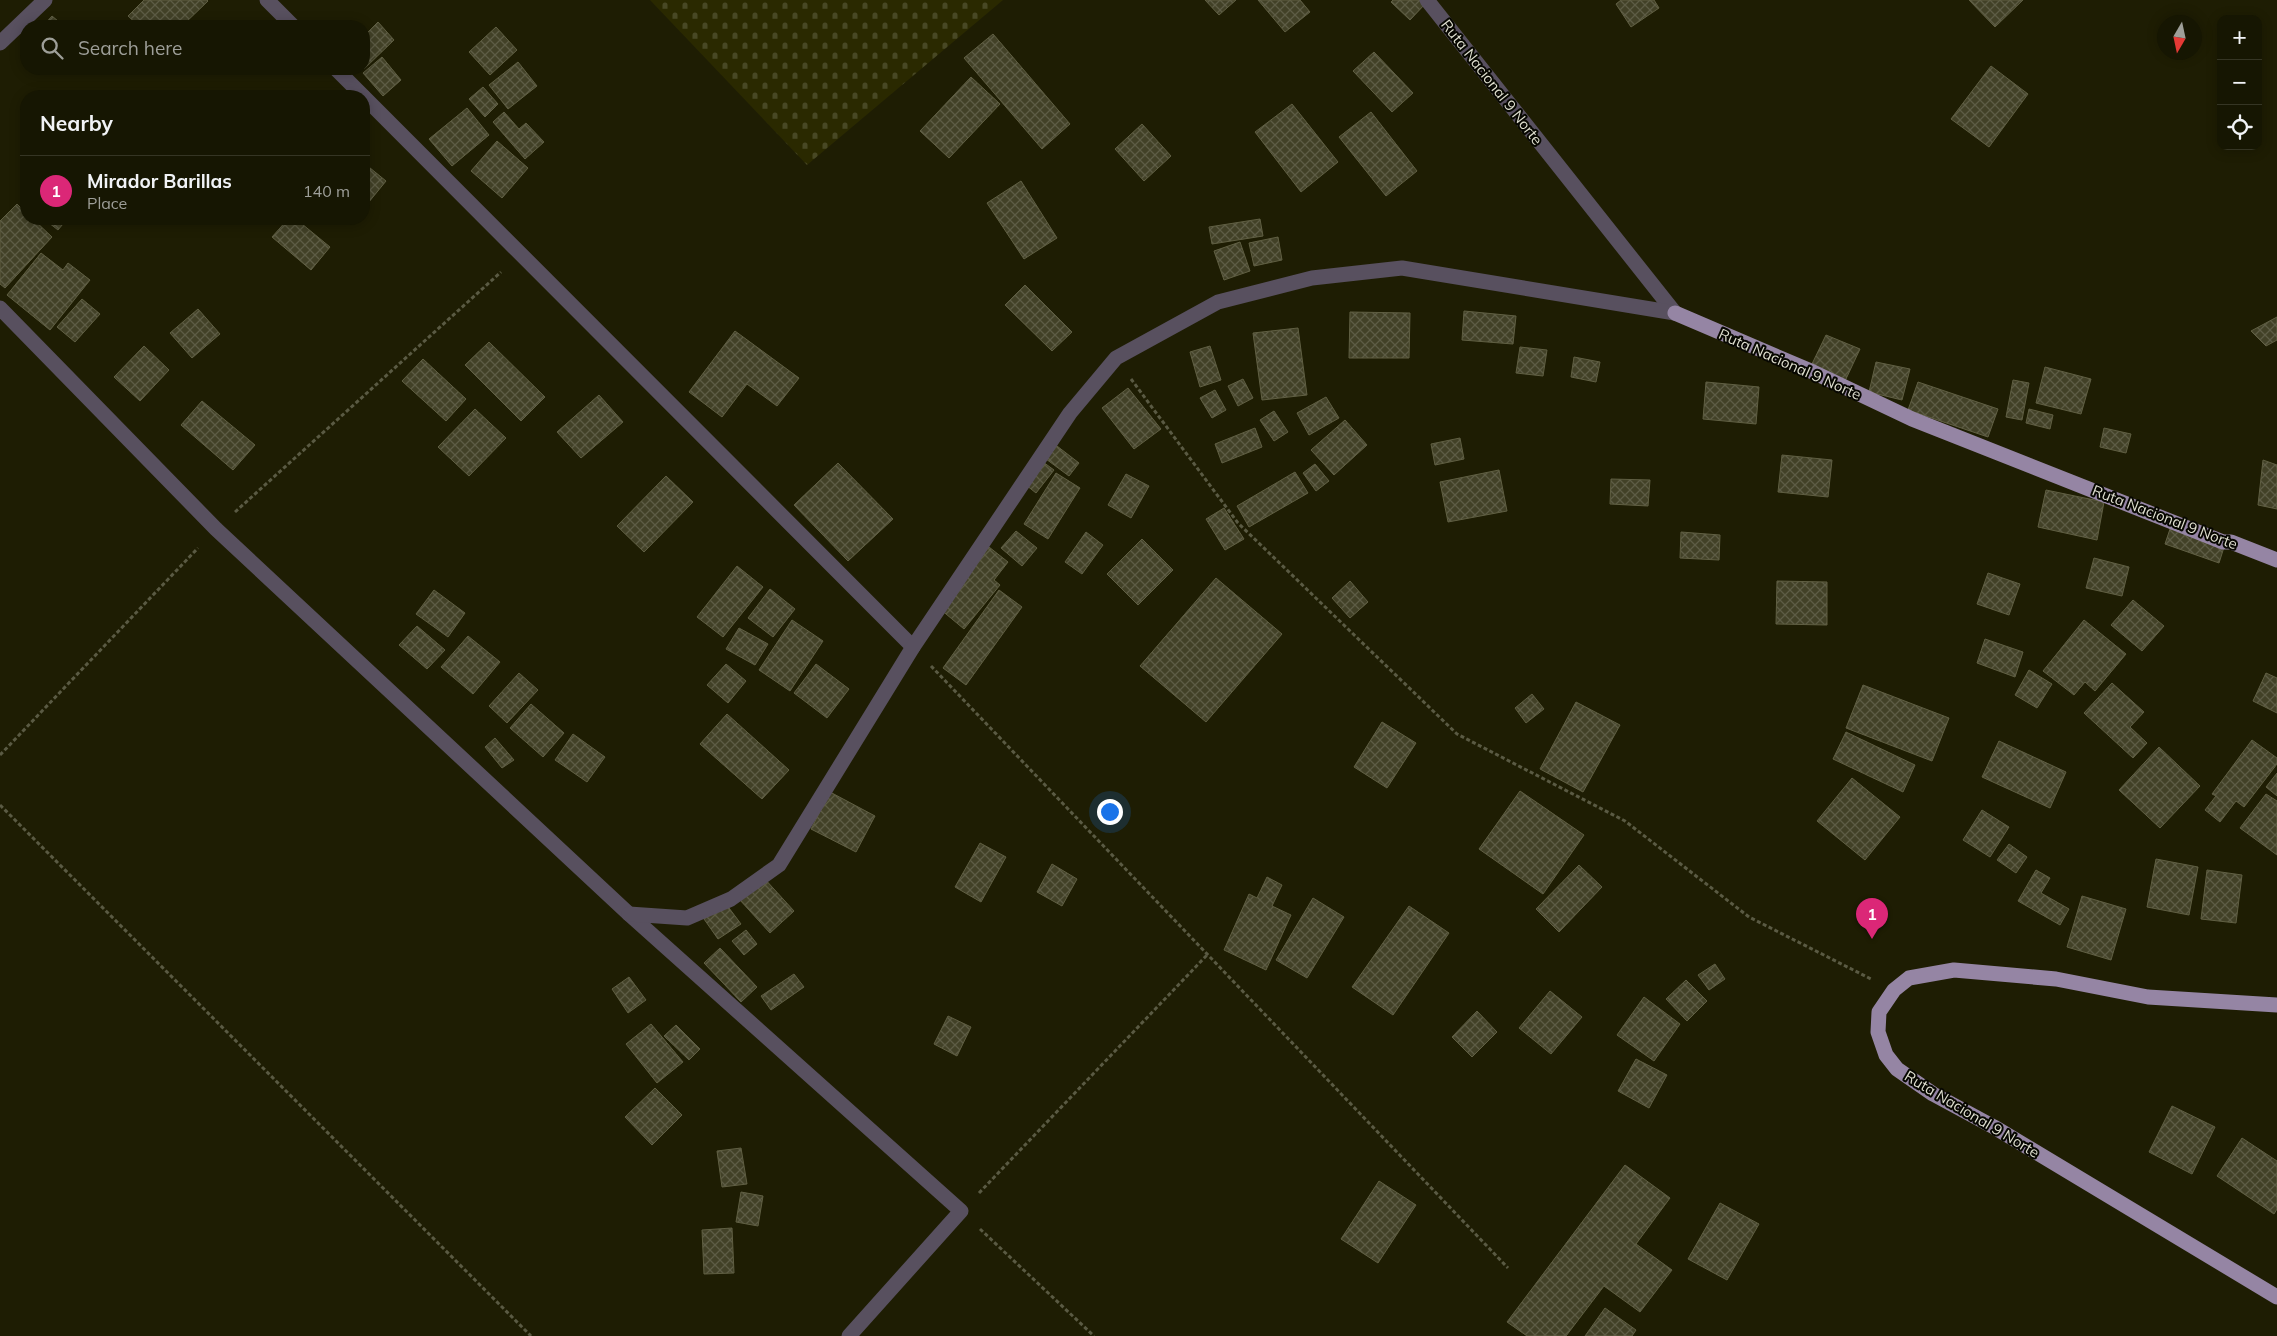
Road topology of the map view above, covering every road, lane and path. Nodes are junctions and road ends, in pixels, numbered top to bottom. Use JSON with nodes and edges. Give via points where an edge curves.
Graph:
{"nodes":[{"id":1,"x":45,"y":0,"type":"edge"},
{"id":2,"x":267,"y":0,"type":"edge"},
{"id":3,"x":1427,"y":0,"type":"edge"},
{"id":4,"x":24,"y":20,"type":"edge"},
{"id":5,"x":287,"y":20,"type":"edge"},
{"id":6,"x":20,"y":24,"type":"edge"},
{"id":7,"x":0,"y":43,"type":"edge"},
{"id":8,"x":342,"y":75,"type":"edge"},
{"id":9,"x":358,"y":90,"type":"edge"},
{"id":10,"x":370,"y":102,"type":"edge"},
{"id":11,"x":521,"y":254,"type":"junction"},
{"id":12,"x":0,"y":308,"type":"edge"},
{"id":13,"x":1676,"y":313,"type":"junction"},
{"id":14,"x":1116,"y":358,"type":"junction"},
{"id":15,"x":216,"y":529,"type":"junction"},
{"id":16,"x":2277,"y":560,"type":"edge"},
{"id":17,"x":913,"y":647,"type":"junction"},
{"id":18,"x":0,"y":755,"type":"edge"},
{"id":19,"x":0,"y":805,"type":"edge"},
{"id":20,"x":630,"y":914,"type":"junction"},
{"id":21,"x":1208,"y":954,"type":"junction"},
{"id":22,"x":1894,"y":990,"type":"junction"},
{"id":23,"x":2277,"y":1005,"type":"edge"},
{"id":24,"x":961,"y":1211,"type":"junction"},
{"id":25,"x":1508,"y":1268,"type":"dead end"},
{"id":26,"x":2277,"y":1298,"type":"edge"},
{"id":27,"x":531,"y":1336,"type":"edge"},
{"id":28,"x":849,"y":1336,"type":"edge"},
{"id":29,"x":1094,"y":1336,"type":"edge"}],
"edges":[{"from":1,"to":4,"type":"street"},
{"from":2,"to":5,"type":"street"},
{"from":3,"to":13,"type":"street","name":"Ruta Nacional 9 Norte"},
{"from":6,"to":7,"type":"street"},
{"from":8,"to":9,"type":"street"},
{"from":10,"to":11,"type":"street"},
{"from":11,"to":15,"type":"path"},
{"from":11,"to":17,"type":"street"},
{"from":12,"to":15,"type":"street"},
{"from":13,"to":14,"type":"street","via":[[1402,268],[1312,278],[1218,302]]},
{"from":13,"to":16,"type":"main road","name":"Ruta Nacional 9 Norte","via":[[1912,419],[2223,542],[2231,542]]},
{"from":14,"to":17,"type":"street","via":[[1070,413]]},
{"from":14,"to":22,"type":"path","via":[[1238,523],[1457,734],[1625,821],[1749,917]]},
{"from":15,"to":18,"type":"path"},
{"from":15,"to":20,"type":"street"},
{"from":17,"to":20,"type":"street","via":[[779,865],[731,899],[687,918]]},
{"from":17,"to":21,"type":"path"},
{"from":19,"to":27,"type":"path"},
{"from":20,"to":24,"type":"street"},
{"from":21,"to":24,"type":"path"},
{"from":21,"to":25,"type":"path"},
{"from":22,"to":23,"type":"main road","name":"Ruta Nacional 9 Norte","via":[[1908,978],[1954,970],[2056,979],[2148,997]]},
{"from":22,"to":26,"type":"main road","name":"Ruta Nacional 9 Norte","via":[[1879,1012],[1878,1032],[1886,1055],[1897,1069],[1933,1094],[1994,1127]]},
{"from":24,"to":28,"type":"street"},
{"from":24,"to":29,"type":"path"}]}
